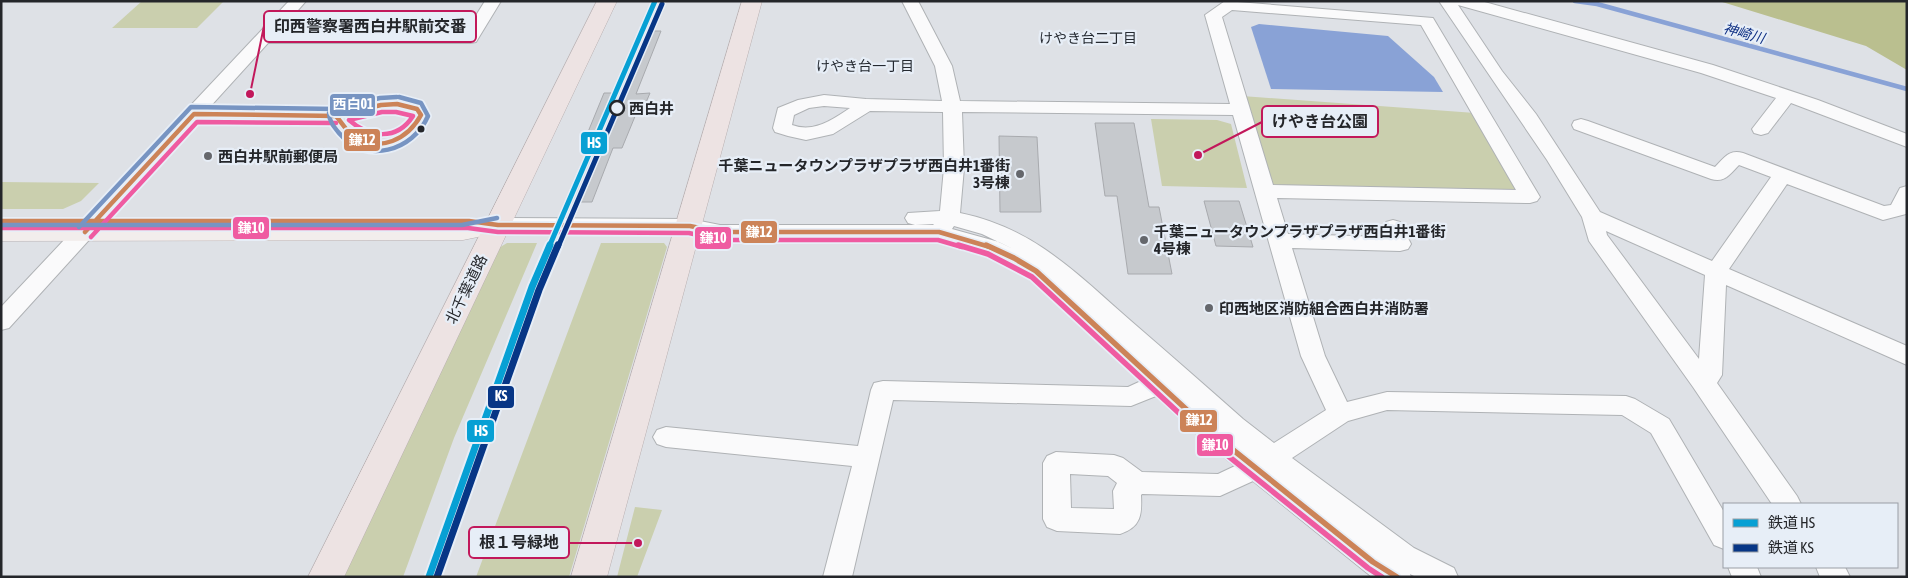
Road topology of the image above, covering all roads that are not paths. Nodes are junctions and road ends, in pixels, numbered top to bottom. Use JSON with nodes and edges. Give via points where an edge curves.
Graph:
{"nodes":[{"id":1,"x":298,"y":1,"type":"edge"},
{"id":2,"x":493,"y":1,"type":"edge"},
{"id":3,"x":607,"y":1,"type":"edge"},
{"id":4,"x":752,"y":1,"type":"edge"},
{"id":5,"x":910,"y":1,"type":"edge"},
{"id":6,"x":1447,"y":1,"type":"edge"},
{"id":7,"x":1462,"y":1,"type":"edge"},
{"id":8,"x":1311,"y":6,"type":"edge"},
{"id":9,"x":264,"y":38,"type":"junction"},
{"id":10,"x":1787,"y":96,"type":"junction"},
{"id":11,"x":866,"y":105,"type":"dead end"},
{"id":12,"x":952,"y":106,"type":"junction"},
{"id":13,"x":1240,"y":110,"type":"junction"},
{"id":14,"x":1581,"y":125,"type":"dead end"},
{"id":15,"x":1761,"y":129,"type":"dead end"},
{"id":16,"x":1907,"y":141,"type":"edge"},
{"id":17,"x":1783,"y":176,"type":"junction"},
{"id":18,"x":1264,"y":191,"type":"junction"},
{"id":19,"x":1907,"y":192,"type":"edge"},
{"id":20,"x":1592,"y":217,"type":"junction"},
{"id":21,"x":1,"y":221,"type":"edge"},
{"id":22,"x":504,"y":225,"type":"junction"},
{"id":23,"x":944,"y":225,"type":"junction"},
{"id":24,"x":682,"y":226,"type":"junction"},
{"id":25,"x":90,"y":227,"type":"junction"},
{"id":26,"x":1393,"y":227,"type":"dead end"},
{"id":27,"x":1,"y":233,"type":"edge"},
{"id":28,"x":1279,"y":241,"type":"junction"},
{"id":29,"x":1716,"y":272,"type":"junction"},
{"id":30,"x":1,"y":322,"type":"edge"},
{"id":31,"x":1907,"y":356,"type":"edge"},
{"id":32,"x":1702,"y":381,"type":"junction"},
{"id":33,"x":1159,"y":383,"type":"junction"},
{"id":34,"x":1340,"y":414,"type":"junction"},
{"id":35,"x":666,"y":437,"type":"dead end"},
{"id":36,"x":868,"y":457,"type":"junction"},
{"id":37,"x":1264,"y":462,"type":"junction"},
{"id":38,"x":1137,"y":482,"type":"dead end"},
{"id":39,"x":1786,"y":503,"type":"edge"},
{"id":40,"x":1723,"y":535,"type":"edge"},
{"id":41,"x":326,"y":577,"type":"edge"},
{"id":42,"x":589,"y":577,"type":"edge"},
{"id":43,"x":838,"y":577,"type":"edge"},
{"id":44,"x":1397,"y":577,"type":"edge"},
{"id":45,"x":1444,"y":577,"type":"edge"}],
"edges":[{"from":1,"to":9,"type":"street"},
{"from":2,"to":9,"type":"street","via":[[470,38]]},
{"from":3,"to":22,"type":"highway","name":"北千葉道路"},
{"from":4,"to":24,"type":"highway"},
{"from":5,"to":12,"type":"street","via":[[947,76]]},
{"from":6,"to":20,"type":"street","via":[[1532,122]]},
{"from":7,"to":10,"type":"street","via":[[1707,69]]},
{"from":8,"to":13,"type":"street","via":[[1229,5],[1213,15]]},
{"from":8,"to":18,"type":"street","via":[[1427,21],[1530,197]]},
{"from":9,"to":25,"type":"street"},
{"from":10,"to":15,"type":"street"},
{"from":10,"to":16,"type":"street"},
{"from":11,"to":12,"type":"street"},
{"from":12,"to":13,"type":"street"},
{"from":12,"to":23,"type":"street","via":[[953,193]]},
{"from":13,"to":18,"type":"street"},
{"from":14,"to":17,"type":"street","via":[[1718,175],[1736,157]]},
{"from":17,"to":19,"type":"street","via":[[1883,213],[1899,209]]},
{"from":17,"to":29,"type":"street"},
{"from":18,"to":28,"type":"street"},
{"from":20,"to":29,"type":"street"},
{"from":20,"to":32,"type":"street","via":[[1597,236]]},
{"from":21,"to":25,"type":"main road"},
{"from":22,"to":24,"type":"street"},
{"from":22,"to":25,"type":"main road","via":[[463,232]]},
{"from":22,"to":41,"type":"highway","name":"北千葉道路"},
{"from":23,"to":24,"type":"street","via":[[722,221]]},
{"from":23,"to":33,"type":"street","via":[[958,236],[991,247],[1036,271]]},
{"from":23,"to":37,"type":"street","via":[[965,221],[999,233],[1049,261],[1234,426]]},
{"from":24,"to":42,"type":"highway"},
{"from":25,"to":27,"type":"main road"},
{"from":25,"to":30,"type":"street"},
{"from":26,"to":28,"type":"street","via":[[1400,244]]},
{"from":28,"to":34,"type":"street","via":[[1314,356]]},
{"from":29,"to":31,"type":"street"},
{"from":29,"to":32,"type":"street","via":[[1710,375]]},
{"from":32,"to":39,"type":"street"},
{"from":33,"to":36,"type":"street","via":[[1131,396],[883,390]]},
{"from":33,"to":37,"type":"street","via":[[1212,433]]},
{"from":34,"to":37,"type":"street"},
{"from":34,"to":40,"type":"street","via":[[1387,401],[1626,406],[1660,426]]},
{"from":35,"to":36,"type":"street"},
{"from":36,"to":43,"type":"street"},
{"from":37,"to":38,"type":"street","via":[[1220,485]]},
{"from":37,"to":44,"type":"street","via":[[1373,562]]},
{"from":37,"to":45,"type":"street","via":[[1404,557]]}]}
